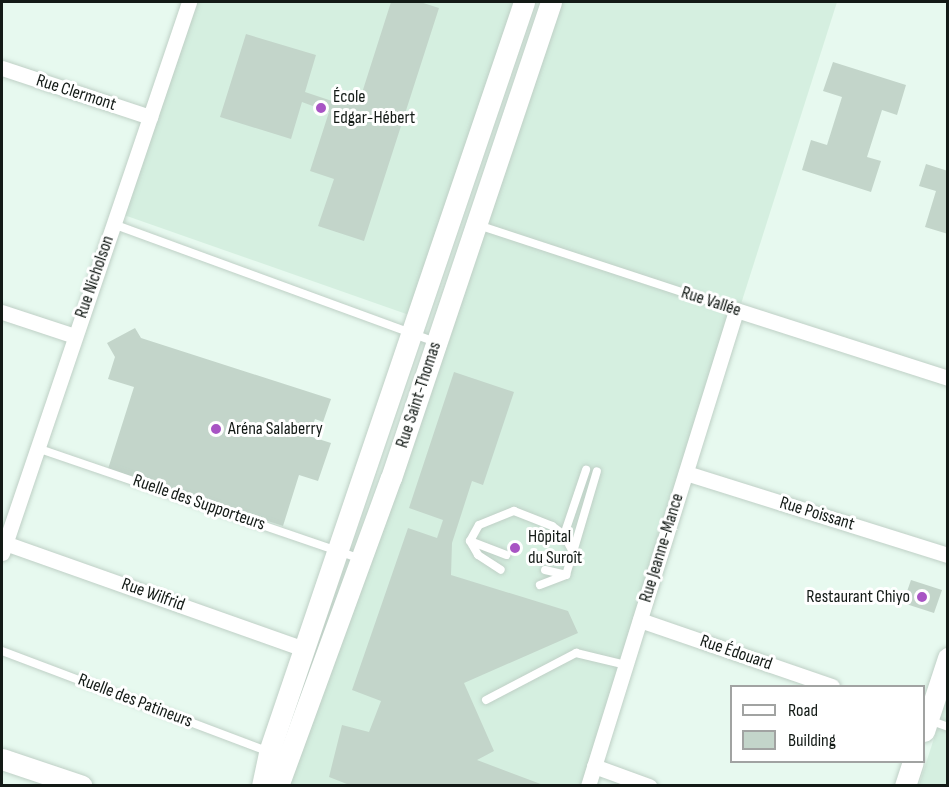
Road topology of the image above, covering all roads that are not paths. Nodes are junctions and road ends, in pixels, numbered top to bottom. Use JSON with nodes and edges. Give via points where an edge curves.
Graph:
{"nodes":[{"id":1,"x":189,"y":2,"type":"edge"},
{"id":2,"x":524,"y":2,"type":"edge"},
{"id":3,"x":551,"y":2,"type":"edge"},
{"id":4,"x":2,"y":68,"type":"edge"},
{"id":5,"x":150,"y":117,"type":"junction"},
{"id":6,"x":113,"y":224,"type":"junction"},
{"id":7,"x":476,"y":225,"type":"junction"},
{"id":8,"x":736,"y":310,"type":"junction"},
{"id":9,"x":2,"y":312,"type":"edge"},
{"id":10,"x":412,"y":334,"type":"junction"},
{"id":11,"x":75,"y":336,"type":"junction"},
{"id":12,"x":436,"y":343,"type":"junction"},
{"id":13,"x":948,"y":378,"type":"edge"},
{"id":14,"x":37,"y":448,"type":"junction"},
{"id":15,"x":586,"y":470,"type":"dead end"},
{"id":16,"x":597,"y":471,"type":"dead end"},
{"id":17,"x":686,"y":473,"type":"junction"},
{"id":18,"x":564,"y":535,"type":"junction"},
{"id":19,"x":470,"y":541,"type":"junction"},
{"id":20,"x":3,"y":546,"type":"edge"},
{"id":21,"x":338,"y":550,"type":"junction"},
{"id":22,"x":573,"y":552,"type":"junction"},
{"id":23,"x":506,"y":555,"type":"dead end"},
{"id":24,"x":948,"y":555,"type":"edge"},
{"id":25,"x":361,"y":559,"type":"junction"},
{"id":26,"x":501,"y":570,"type":"dead end"},
{"id":27,"x":545,"y":570,"type":"dead end"},
{"id":28,"x":566,"y":575,"type":"junction"},
{"id":29,"x":540,"y":585,"type":"dead end"},
{"id":30,"x":640,"y":620,"type":"junction"},
{"id":31,"x":304,"y":649,"type":"junction"},
{"id":32,"x":2,"y":651,"type":"edge"},
{"id":33,"x":948,"y":658,"type":"edge"},
{"id":34,"x":626,"y":665,"type":"junction"},
{"id":35,"x":296,"y":680,"type":"junction"},
{"id":36,"x":826,"y":685,"type":"edge"},
{"id":37,"x":317,"y":688,"type":"junction"},
{"id":38,"x":486,"y":700,"type":"dead end"},
{"id":39,"x":925,"y":723,"type":"edge"},
{"id":40,"x":948,"y":727,"type":"edge"},
{"id":41,"x":269,"y":752,"type":"junction"},
{"id":42,"x":2,"y":759,"type":"edge"},
{"id":43,"x":913,"y":763,"type":"edge"},
{"id":44,"x":594,"y":766,"type":"junction"},
{"id":45,"x":82,"y":786,"type":"edge"},
{"id":46,"x":262,"y":786,"type":"edge"},
{"id":47,"x":278,"y":786,"type":"edge"},
{"id":48,"x":588,"y":786,"type":"edge"},
{"id":49,"x":649,"y":786,"type":"edge"},
{"id":50,"x":905,"y":786,"type":"edge"}],
"edges":[{"from":1,"to":5,"type":"street","name":"Rue Nicholson"},
{"from":2,"to":10,"type":"street","name":"Rue Saint-Thomas"},
{"from":3,"to":7,"type":"street","name":"Rue Saint-Thomas"},
{"from":4,"to":5,"type":"street","name":"Rue Clermont"},
{"from":5,"to":6,"type":"street","name":"Rue Nicholson"},
{"from":6,"to":10,"type":"lane"},
{"from":6,"to":11,"type":"street","name":"Rue Nicholson"},
{"from":7,"to":8,"type":"lane","name":"Rue Vallée"},
{"from":7,"to":12,"type":"street","name":"Rue Saint-Thomas"},
{"from":8,"to":13,"type":"street","name":"Rue Vallée"},
{"from":8,"to":17,"type":"street","name":"Rue Jeanne-Mance"},
{"from":9,"to":11,"type":"street"},
{"from":10,"to":12,"type":"lane"},
{"from":10,"to":21,"type":"street","name":"Rue Saint-Thomas"},
{"from":11,"to":14,"type":"street","name":"Rue Nicholson"},
{"from":12,"to":25,"type":"street","name":"Rue Saint-Thomas"},
{"from":14,"to":20,"type":"street","name":"Rue Nicholson"},
{"from":14,"to":21,"type":"lane","name":"Ruelle des Supporteurs"},
{"from":15,"to":18,"type":"lane"},
{"from":16,"to":22,"type":"lane"},
{"from":17,"to":24,"type":"street","name":"Rue Poissant"},
{"from":17,"to":30,"type":"street","name":"Rue Jeanne-Mance"},
{"from":18,"to":19,"type":"lane","via":[[514,512],[479,525]]},
{"from":18,"to":22,"type":"lane"},
{"from":19,"to":23,"type":"lane"},
{"from":19,"to":26,"type":"lane","via":[[478,555]]},
{"from":20,"to":31,"type":"street","name":"Rue Wilfrid"},
{"from":21,"to":25,"type":"lane","name":"Ruelle des Supporteurs"},
{"from":21,"to":31,"type":"street","name":"Rue Saint-Thomas"},
{"from":22,"to":28,"type":"lane"},
{"from":25,"to":37,"type":"street","name":"Rue Saint-Thomas"},
{"from":27,"to":28,"type":"lane"},
{"from":28,"to":29,"type":"lane"},
{"from":30,"to":34,"type":"street","name":"Rue Jeanne-Mance"},
{"from":30,"to":36,"type":"street","name":"Rue Édouard"},
{"from":31,"to":35,"type":"street","name":"Rue Saint-Thomas"},
{"from":32,"to":41,"type":"lane","name":"Ruelle des Patineurs"},
{"from":33,"to":39,"type":"street"},
{"from":34,"to":38,"type":"lane","via":[[576,653]]},
{"from":34,"to":44,"type":"street","name":"Rue Jeanne-Mance"},
{"from":35,"to":37,"type":"lane"},
{"from":35,"to":41,"type":"street","name":"Rue Saint-Thomas"},
{"from":37,"to":47,"type":"street","name":"Rue Saint-Thomas"},
{"from":39,"to":40,"type":"lane"},
{"from":41,"to":46,"type":"street","name":"Rue Saint-Thomas"},
{"from":42,"to":45,"type":"street"},
{"from":43,"to":50,"type":"street"},
{"from":44,"to":48,"type":"street","name":"Rue Jeanne-Mance"},
{"from":44,"to":49,"type":"street"}]}
